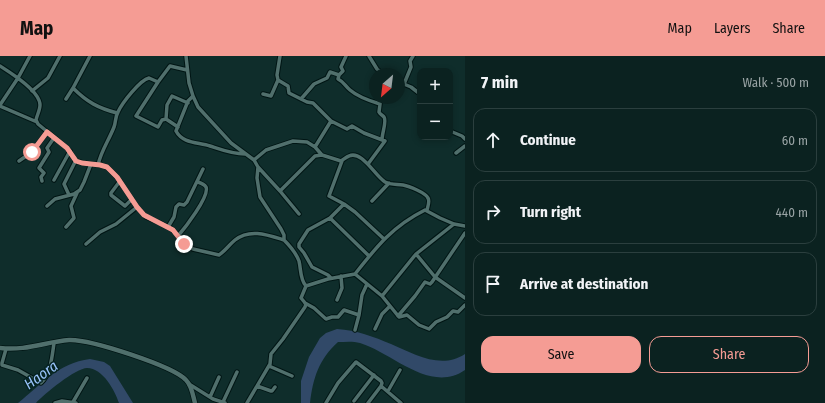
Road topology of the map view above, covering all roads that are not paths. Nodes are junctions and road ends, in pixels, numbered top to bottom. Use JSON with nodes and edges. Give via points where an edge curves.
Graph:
{"nodes":[{"id":1,"x":30,"y":56,"type":"edge"},
{"id":2,"x":60,"y":56,"type":"edge"},
{"id":3,"x":90,"y":56,"type":"edge"},
{"id":4,"x":186,"y":56,"type":"edge"},
{"id":5,"x":280,"y":56,"type":"edge"},
{"id":6,"x":346,"y":56,"type":"edge"},
{"id":7,"x":369,"y":56,"type":"edge"},
{"id":8,"x":413,"y":56,"type":"edge"},
{"id":9,"x":0,"y":66,"type":"edge"},
{"id":10,"x":375,"y":68,"type":"edge"},
{"id":11,"x":187,"y":70,"type":"junction"},
{"id":12,"x":339,"y":75,"type":"junction"},
{"id":13,"x":18,"y":78,"type":"junction"},
{"id":14,"x":278,"y":80,"type":"junction"},
{"id":15,"x":158,"y":82,"type":"junction"},
{"id":16,"x":405,"y":82,"type":"edge"},
{"id":17,"x":405,"y":84,"type":"edge"},
{"id":18,"x":73,"y":88,"type":"junction"},
{"id":19,"x":32,"y":91,"type":"junction"},
{"id":20,"x":417,"y":92,"type":"edge"},
{"id":21,"x":262,"y":94,"type":"dead end"},
{"id":22,"x":193,"y":96,"type":"junction"},
{"id":23,"x":66,"y":99,"type":"dead end"},
{"id":24,"x":301,"y":99,"type":"junction"},
{"id":25,"x":369,"y":100,"type":"edge"},
{"id":26,"x":188,"y":103,"type":"junction"},
{"id":27,"x":380,"y":104,"type":"edge"},
{"id":28,"x":0,"y":106,"type":"edge"},
{"id":29,"x":117,"y":113,"type":"junction"},
{"id":30,"x":166,"y":119,"type":"junction"},
{"id":31,"x":331,"y":121,"type":"junction"},
{"id":32,"x":37,"y":122,"type":"junction"},
{"id":33,"x":178,"y":127,"type":"junction"},
{"id":34,"x":47,"y":132,"type":"junction"},
{"id":35,"x":453,"y":132,"type":"edge"},
{"id":36,"x":54,"y":138,"type":"junction"},
{"id":37,"x":382,"y":140,"type":"junction"},
{"id":38,"x":465,"y":140,"type":"edge"},
{"id":39,"x":465,"y":146,"type":"edge"},
{"id":40,"x":315,"y":147,"type":"junction"},
{"id":41,"x":70,"y":151,"type":"junction"},
{"id":42,"x":456,"y":153,"type":"dead end"},
{"id":43,"x":246,"y":154,"type":"junction"},
{"id":44,"x":322,"y":155,"type":"junction"},
{"id":45,"x":76,"y":160,"type":"junction"},
{"id":46,"x":254,"y":160,"type":"junction"},
{"id":47,"x":342,"y":161,"type":"junction"},
{"id":48,"x":19,"y":162,"type":"dead end"},
{"id":49,"x":91,"y":164,"type":"junction"},
{"id":50,"x":368,"y":164,"type":"junction"},
{"id":51,"x":98,"y":165,"type":"junction"},
{"id":52,"x":258,"y":167,"type":"junction"},
{"id":53,"x":203,"y":169,"type":"dead end"},
{"id":54,"x":54,"y":180,"type":"dead end"},
{"id":55,"x":42,"y":181,"type":"dead end"},
{"id":56,"x":120,"y":181,"type":"junction"},
{"id":57,"x":198,"y":182,"type":"junction"},
{"id":58,"x":389,"y":183,"type":"junction"},
{"id":59,"x":280,"y":191,"type":"junction"},
{"id":60,"x":78,"y":192,"type":"junction"},
{"id":61,"x":69,"y":195,"type":"junction"},
{"id":62,"x":132,"y":199,"type":"junction"},
{"id":63,"x":372,"y":201,"type":"dead end"},
{"id":64,"x":344,"y":204,"type":"junction"},
{"id":65,"x":47,"y":206,"type":"dead end"},
{"id":66,"x":137,"y":207,"type":"junction"},
{"id":67,"x":427,"y":210,"type":"junction"},
{"id":68,"x":299,"y":214,"type":"dead end"},
{"id":69,"x":330,"y":218,"type":"junction"},
{"id":70,"x":454,"y":224,"type":"junction"},
{"id":71,"x":465,"y":226,"type":"edge"},
{"id":72,"x":66,"y":227,"type":"dead end"},
{"id":73,"x":168,"y":227,"type":"junction"},
{"id":74,"x":465,"y":233,"type":"edge"},
{"id":75,"x":178,"y":236,"type":"junction"},
{"id":76,"x":461,"y":238,"type":"junction"},
{"id":77,"x":384,"y":239,"type":"junction"},
{"id":78,"x":284,"y":240,"type":"junction"},
{"id":79,"x":465,"y":241,"type":"edge"},
{"id":80,"x":86,"y":244,"type":"dead end"},
{"id":81,"x":416,"y":254,"type":"junction"},
{"id":82,"x":369,"y":256,"type":"junction"},
{"id":83,"x":355,"y":274,"type":"junction"},
{"id":84,"x":341,"y":276,"type":"junction"},
{"id":85,"x":435,"y":277,"type":"junction"},
{"id":86,"x":331,"y":278,"type":"junction"},
{"id":87,"x":367,"y":284,"type":"junction"},
{"id":88,"x":306,"y":286,"type":"junction"},
{"id":89,"x":382,"y":296,"type":"junction"},
{"id":90,"x":465,"y":298,"type":"edge"},
{"id":91,"x":337,"y":300,"type":"dead end"},
{"id":92,"x":305,"y":303,"type":"junction"},
{"id":93,"x":465,"y":305,"type":"edge"},
{"id":94,"x":390,"y":306,"type":"junction"},
{"id":95,"x":359,"y":315,"type":"junction"},
{"id":96,"x":398,"y":316,"type":"junction"},
{"id":97,"x":355,"y":330,"type":"dead end"},
{"id":98,"x":375,"y":330,"type":"dead end"},
{"id":99,"x":54,"y":343,"type":"junction"},
{"id":100,"x":0,"y":348,"type":"edge"},
{"id":101,"x":6,"y":349,"type":"junction"},
{"id":102,"x":268,"y":366,"type":"junction"},
{"id":103,"x":400,"y":370,"type":"dead end"},
{"id":104,"x":237,"y":372,"type":"dead end"},
{"id":105,"x":374,"y":375,"type":"junction"},
{"id":106,"x":292,"y":376,"type":"dead end"},
{"id":107,"x":219,"y":377,"type":"dead end"},
{"id":108,"x":88,"y":378,"type":"dead end"},
{"id":109,"x":189,"y":383,"type":"junction"},
{"id":110,"x":257,"y":386,"type":"junction"},
{"id":111,"x":381,"y":386,"type":"junction"},
{"id":112,"x":275,"y":387,"type":"dead end"},
{"id":113,"x":388,"y":391,"type":"junction"},
{"id":114,"x":202,"y":392,"type":"junction"},
{"id":115,"x":210,"y":397,"type":"junction"},
{"id":116,"x":194,"y":401,"type":"edge"},
{"id":117,"x":354,"y":401,"type":"dead end"},
{"id":118,"x":224,"y":402,"type":"edge"},
{"id":119,"x":55,"y":403,"type":"edge"},
{"id":120,"x":74,"y":403,"type":"edge"},
{"id":121,"x":247,"y":403,"type":"edge"},
{"id":122,"x":326,"y":403,"type":"edge"},
{"id":123,"x":368,"y":403,"type":"edge"},
{"id":124,"x":401,"y":403,"type":"edge"}],
"edges":[{"from":1,"to":13,"type":"street"},
{"from":2,"to":19,"type":"street","via":[[48,78]]},
{"from":3,"to":18,"type":"street"},
{"from":4,"to":11,"type":"street"},
{"from":5,"to":14,"type":"street"},
{"from":6,"to":12,"type":"street","via":[[341,68],[343,71]]},
{"from":7,"to":10,"type":"street"},
{"from":8,"to":16,"type":"street"},
{"from":9,"to":13,"type":"street"},
{"from":11,"to":15,"type":"street","via":[[170,66]]},
{"from":11,"to":22,"type":"street"},
{"from":12,"to":24,"type":"street","via":[[330,72],[327,78],[314,84]]},
{"from":12,"to":25,"type":"street","via":[[338,79],[350,90]]},
{"from":13,"to":19,"type":"street"},
{"from":13,"to":28,"type":"street"},
{"from":14,"to":21,"type":"street","via":[[272,95]]},
{"from":14,"to":24,"type":"street"},
{"from":15,"to":29,"type":"street","via":[[149,78],[142,81]]},
{"from":15,"to":30,"type":"street","via":[[136,116],[158,127],[162,120]]},
{"from":17,"to":20,"type":"street"},
{"from":18,"to":23,"type":"street"},
{"from":18,"to":29,"type":"street","via":[[91,104]]},
{"from":19,"to":32,"type":"street","via":[[40,104]]},
{"from":22,"to":26,"type":"street"},
{"from":22,"to":43,"type":"street","via":[[204,115],[236,148]]},
{"from":24,"to":31,"type":"street","via":[[313,103]]},
{"from":26,"to":30,"type":"street","via":[[171,96]]},
{"from":26,"to":33,"type":"street"},
{"from":27,"to":37,"type":"street","via":[[379,112],[385,118],[386,124]]},
{"from":28,"to":32,"type":"street"},
{"from":29,"to":51,"type":"street","via":[[115,126]]},
{"from":30,"to":33,"type":"street"},
{"from":31,"to":37,"type":"street","via":[[347,129],[352,126]]},
{"from":31,"to":40,"type":"street"},
{"from":32,"to":34,"type":"street"},
{"from":33,"to":43,"type":"street","via":[[177,133],[190,142],[229,153]]},
{"from":34,"to":36,"type":"street"},
{"from":34,"to":48,"type":"street","via":[[32,152]]},
{"from":35,"to":38,"type":"street"},
{"from":36,"to":41,"type":"street"},
{"from":36,"to":55,"type":"street","via":[[39,168],[44,173]]},
{"from":37,"to":50,"type":"street","via":[[385,142]]},
{"from":39,"to":42,"type":"street"},
{"from":40,"to":44,"type":"street"},
{"from":40,"to":46,"type":"street","via":[[307,142],[293,141],[266,150]]},
{"from":41,"to":45,"type":"street"},
{"from":41,"to":54,"type":"street"},
{"from":43,"to":46,"type":"street"},
{"from":44,"to":47,"type":"street"},
{"from":44,"to":59,"type":"street","via":[[313,158]]},
{"from":45,"to":49,"type":"street"},
{"from":45,"to":61,"type":"street","via":[[64,184]]},
{"from":46,"to":52,"type":"street"},
{"from":47,"to":50,"type":"street","via":[[353,155]]},
{"from":47,"to":64,"type":"street","via":[[329,195]]},
{"from":49,"to":51,"type":"street"},
{"from":49,"to":60,"type":"street","via":[[84,184]]},
{"from":50,"to":58,"type":"street","via":[[379,177]]},
{"from":51,"to":56,"type":"street","via":[[107,167]]},
{"from":52,"to":59,"type":"street"},
{"from":52,"to":78,"type":"street","via":[[260,197],[281,228]]},
{"from":53,"to":57,"type":"street"},
{"from":56,"to":62,"type":"street"},
{"from":56,"to":62,"type":"street","via":[[111,195],[125,206]]},
{"from":57,"to":73,"type":"street","via":[[187,202],[176,207]]},
{"from":57,"to":75,"type":"street","via":[[205,185],[206,193]]},
{"from":58,"to":63,"type":"street"},
{"from":58,"to":67,"type":"street","via":[[409,186],[428,197]]},
{"from":59,"to":68,"type":"street"},
{"from":60,"to":61,"type":"street"},
{"from":60,"to":72,"type":"street","via":[[71,206],[74,219]]},
{"from":61,"to":65,"type":"street","via":[[54,200]]},
{"from":62,"to":66,"type":"street"},
{"from":64,"to":69,"type":"street"},
{"from":64,"to":77,"type":"street"},
{"from":66,"to":73,"type":"street","via":[[146,217]]},
{"from":66,"to":80,"type":"street"},
{"from":67,"to":70,"type":"street"},
{"from":67,"to":77,"type":"street","via":[[420,212]]},
{"from":69,"to":82,"type":"street"},
{"from":69,"to":86,"type":"street","via":[[308,230],[298,244],[312,268]]},
{"from":70,"to":71,"type":"street"},
{"from":70,"to":81,"type":"street"},
{"from":73,"to":75,"type":"street"},
{"from":74,"to":76,"type":"street"},
{"from":75,"to":78,"type":"street","via":[[184,244],[193,249],[216,255],[244,235],[261,234]]},
{"from":76,"to":79,"type":"street"},
{"from":76,"to":85,"type":"street"},
{"from":77,"to":82,"type":"street"},
{"from":78,"to":88,"type":"street","via":[[296,254],[302,280]]},
{"from":81,"to":85,"type":"street"},
{"from":81,"to":89,"type":"street"},
{"from":82,"to":83,"type":"street"},
{"from":83,"to":84,"type":"street"},
{"from":83,"to":87,"type":"street"},
{"from":84,"to":86,"type":"street"},
{"from":84,"to":91,"type":"street","via":[[342,288]]},
{"from":85,"to":90,"type":"street"},
{"from":85,"to":96,"type":"street","via":[[430,284],[425,282]]},
{"from":86,"to":88,"type":"street"},
{"from":87,"to":89,"type":"street"},
{"from":87,"to":95,"type":"street","via":[[362,295]]},
{"from":88,"to":92,"type":"street","via":[[301,298]]},
{"from":89,"to":94,"type":"street"},
{"from":92,"to":95,"type":"street","via":[[326,319],[338,317],[344,310]]},
{"from":92,"to":102,"type":"street","via":[[305,307],[271,354]]},
{"from":93,"to":96,"type":"street","via":[[429,329],[407,315]]},
{"from":94,"to":96,"type":"street"},
{"from":94,"to":98,"type":"street","via":[[382,314]]},
{"from":95,"to":97,"type":"street"},
{"from":99,"to":101,"type":"street"},
{"from":99,"to":101,"type":"street","via":[[48,371],[41,383],[18,370],[2,365]]},
{"from":99,"to":109,"type":"street","via":[[77,340],[96,343],[166,369]]},
{"from":100,"to":101,"type":"street"},
{"from":102,"to":106,"type":"street"},
{"from":102,"to":110,"type":"street"},
{"from":103,"to":113,"type":"street"},
{"from":104,"to":118,"type":"street"},
{"from":105,"to":111,"type":"street","via":[[382,383]]},
{"from":105,"to":117,"type":"street"},
{"from":105,"to":122,"type":"street","via":[[356,362]]},
{"from":107,"to":115,"type":"street"},
{"from":108,"to":120,"type":"street"},
{"from":109,"to":114,"type":"street"},
{"from":109,"to":116,"type":"street"},
{"from":110,"to":112,"type":"street","via":[[272,392]]},
{"from":110,"to":121,"type":"street"},
{"from":111,"to":113,"type":"street"},
{"from":111,"to":123,"type":"street"},
{"from":113,"to":124,"type":"street"},
{"from":114,"to":115,"type":"street"},
{"from":114,"to":116,"type":"street"},
{"from":115,"to":118,"type":"street"},
{"from":119,"to":120,"type":"street"}]}
